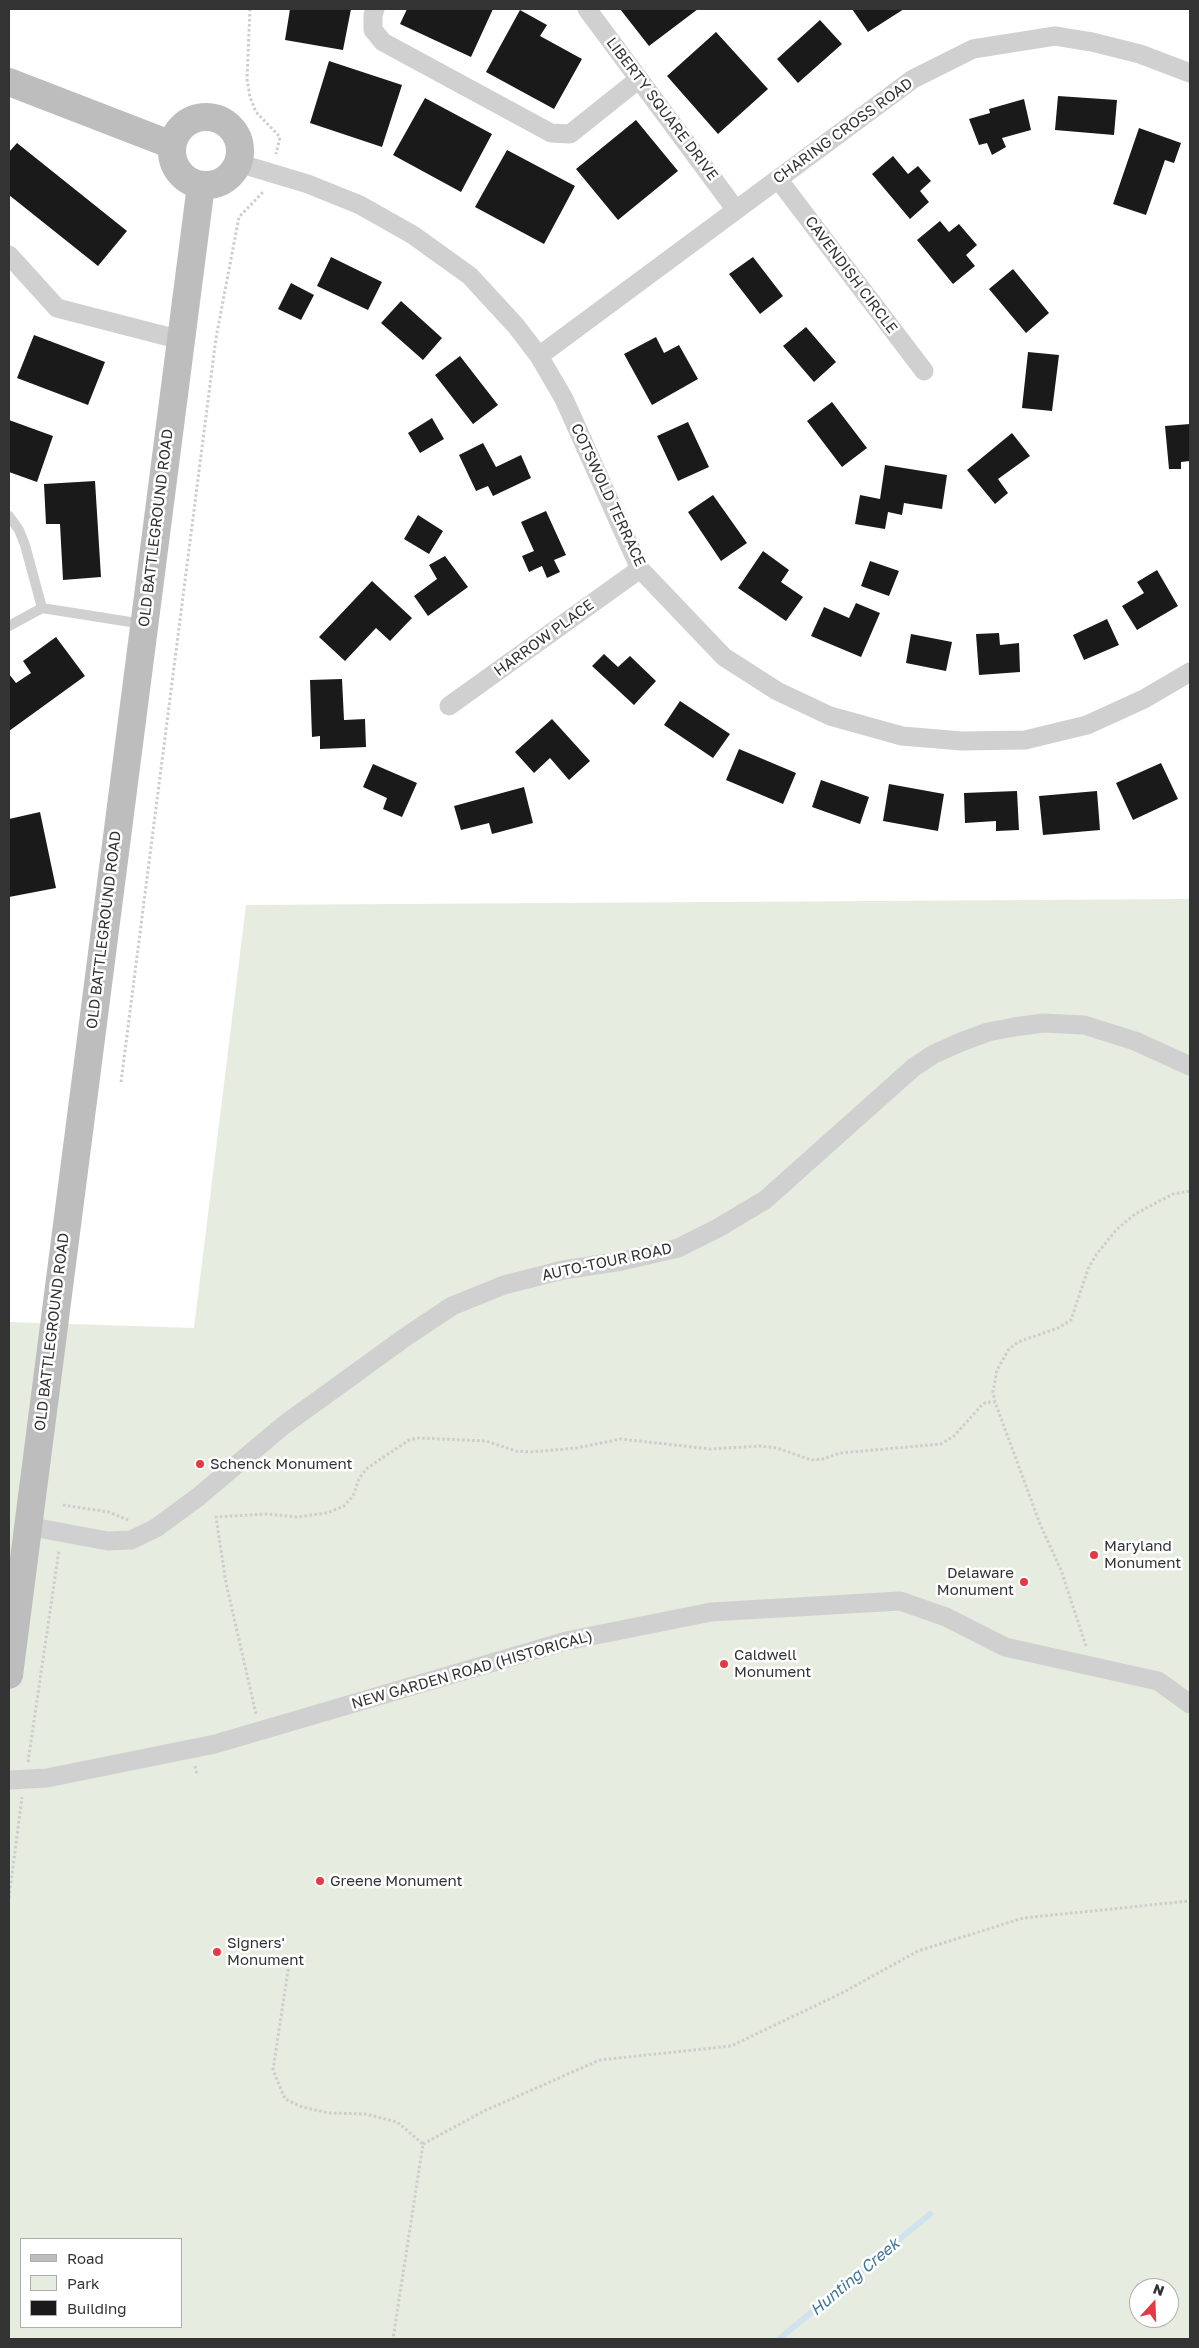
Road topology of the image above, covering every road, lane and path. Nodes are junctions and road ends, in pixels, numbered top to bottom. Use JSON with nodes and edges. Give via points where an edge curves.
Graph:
{"nodes":[{"id":1,"x":250,"y":9,"type":"edge"},
{"id":2,"x":375,"y":9,"type":"edge"},
{"id":3,"x":587,"y":9,"type":"edge"},
{"id":4,"x":1190,"y":72,"type":"edge"},
{"id":5,"x":639,"y":79,"type":"junction"},
{"id":6,"x":9,"y":82,"type":"edge"},
{"id":7,"x":172,"y":145,"type":"junction"},
{"id":8,"x":238,"y":163,"type":"junction"},
{"id":9,"x":271,"y":173,"type":"junction"},
{"id":10,"x":778,"y":179,"type":"junction"},
{"id":11,"x":202,"y":185,"type":"junction"},
{"id":12,"x":736,"y":210,"type":"junction"},
{"id":13,"x":9,"y":255,"type":"edge"},
{"id":14,"x":181,"y":340,"type":"junction"},
{"id":15,"x":538,"y":356,"type":"junction"},
{"id":16,"x":924,"y":371,"type":"dead end"},
{"id":17,"x":9,"y":516,"type":"edge"},
{"id":18,"x":640,"y":569,"type":"junction"},
{"id":19,"x":42,"y":608,"type":"junction"},
{"id":20,"x":144,"y":624,"type":"junction"},
{"id":21,"x":9,"y":626,"type":"edge"},
{"id":22,"x":1190,"y":672,"type":"edge"},
{"id":23,"x":449,"y":706,"type":"dead end"},
{"id":24,"x":1190,"y":1066,"type":"edge"},
{"id":25,"x":121,"y":1082,"type":"dead end"},
{"id":26,"x":1190,"y":1191,"type":"edge"},
{"id":27,"x":995,"y":1402,"type":"junction"},
{"id":28,"x":63,"y":1505,"type":"dead end"},
{"id":29,"x":18,"y":1524,"type":"edge"},
{"id":30,"x":150,"y":1531,"type":"junction"},
{"id":31,"x":59,"y":1547,"type":"dead end"},
{"id":32,"x":1088,"y":1666,"type":"junction"},
{"id":33,"x":9,"y":1675,"type":"edge"},
{"id":34,"x":1190,"y":1704,"type":"edge"},
{"id":35,"x":261,"y":1730,"type":"junction"},
{"id":36,"x":28,"y":1766,"type":"dead end"},
{"id":37,"x":9,"y":1780,"type":"edge"},
{"id":38,"x":22,"y":1798,"type":"dead end"},
{"id":39,"x":9,"y":1898,"type":"edge"},
{"id":40,"x":1190,"y":1901,"type":"edge"},
{"id":41,"x":289,"y":1964,"type":"dead end"},
{"id":42,"x":423,"y":2144,"type":"junction"},
{"id":43,"x":393,"y":2339,"type":"edge"}],
"edges":[{"from":1,"to":9,"type":"path","via":[[247,79],[250,97],[256,112],[280,137]]},
{"from":2,"to":5,"type":"street","via":[[373,30],[383,42],[551,133],[570,134]]},
{"from":3,"to":5,"type":"street","name":"LIBERTY SQUARE DRIVE"},
{"from":4,"to":10,"type":"street","name":"CHARING CROSS ROAD","via":[[1140,54],[1055,36],[972,49],[913,79]]},
{"from":5,"to":12,"type":"street","name":"LIBERTY SQUARE DRIVE"},
{"from":6,"to":7,"type":"street"},
{"from":7,"to":8,"type":"street","via":[[183,126],[204,117],[215,119],[233,131],[240,152]]},
{"from":7,"to":11,"type":"street","via":[[175,166],[182,176]]},
{"from":8,"to":9,"type":"street","name":"COTSWOLD TERRACE"},
{"from":8,"to":11,"type":"street","via":[[224,180]]},
{"from":9,"to":15,"type":"street","name":"COTSWOLD TERRACE","via":[[360,205],[429,246],[470,276],[516,326]]},
{"from":9,"to":25,"type":"path","via":[[267,188],[239,217],[216,338]]},
{"from":10,"to":12,"type":"street","name":"CHARING CROSS ROAD"},
{"from":10,"to":16,"type":"street","name":"CAVENDISH CIRCLE"},
{"from":11,"to":14,"type":"street","name":"OLD BATTLEGROUND ROAD"},
{"from":12,"to":15,"type":"street","name":"CHARING CROSS ROAD"},
{"from":13,"to":14,"type":"street","via":[[57,308]]},
{"from":14,"to":20,"type":"street","name":"OLD BATTLEGROUND ROAD"},
{"from":15,"to":18,"type":"street","name":"COTSWOLD TERRACE","via":[[564,399]]},
{"from":17,"to":19,"type":"lane","via":[[25,545]]},
{"from":18,"to":22,"type":"street","name":"COTSWOLD TERRACE","via":[[724,657],[777,691],[830,716],[902,736],[962,741],[1025,740],[1087,725],[1144,699]]},
{"from":18,"to":23,"type":"street","name":"HARROW PLACE"},
{"from":19,"to":20,"type":"lane"},
{"from":19,"to":21,"type":"lane"},
{"from":20,"to":29,"type":"street","name":"OLD BATTLEGROUND ROAD"},
{"from":24,"to":30,"type":"street","name":"AUTO-TOUR ROAD","via":[[1135,1041],[1084,1025],[1043,1023],[1014,1027],[988,1032],[943,1050],[914,1067],[765,1200],[678,1248],[504,1285],[452,1306],[284,1425],[198,1497]]},
{"from":26,"to":27,"type":"path","via":[[1173,1194],[1135,1214],[1116,1230],[1088,1270],[1071,1320],[1008,1349],[994,1380]]},
{"from":27,"to":32,"type":"path","via":[[1040,1524],[1062,1570],[1088,1652]]},
{"from":27,"to":35,"type":"path","via":[[980,1406],[954,1436],[941,1444],[840,1453],[811,1460],[785,1450],[760,1446],[710,1449],[621,1440],[530,1452],[486,1441],[419,1438],[409,1440],[366,1469],[353,1496],[344,1506],[308,1516],[216,1517],[228,1593]]},
{"from":28,"to":30,"type":"path","via":[[109,1512]]},
{"from":29,"to":30,"type":"street","name":"AUTO-TOUR ROAD","via":[[108,1541],[130,1540]]},
{"from":29,"to":33,"type":"street","name":"OLD BATTLEGROUND ROAD"},
{"from":31,"to":36,"type":"path"},
{"from":32,"to":34,"type":"street","name":"NEW GARDEN ROAD (HISTORICAL)","via":[[1158,1681]]},
{"from":32,"to":35,"type":"street","name":"NEW GARDEN ROAD (HISTORICAL)","via":[[1005,1647],[946,1617],[900,1601],[711,1612],[566,1641]]},
{"from":35,"to":37,"type":"street","name":"NEW GARDEN ROAD (HISTORICAL)","via":[[216,1744],[47,1778]]},
{"from":38,"to":39,"type":"path"},
{"from":40,"to":42,"type":"path","via":[[1023,1918],[918,1951],[842,1993],[731,2046],[600,2060],[486,2110]]},
{"from":41,"to":42,"type":"path","via":[[273,2070],[286,2099],[302,2107],[329,2113],[364,2114],[397,2122]]},
{"from":42,"to":43,"type":"path"}]}
